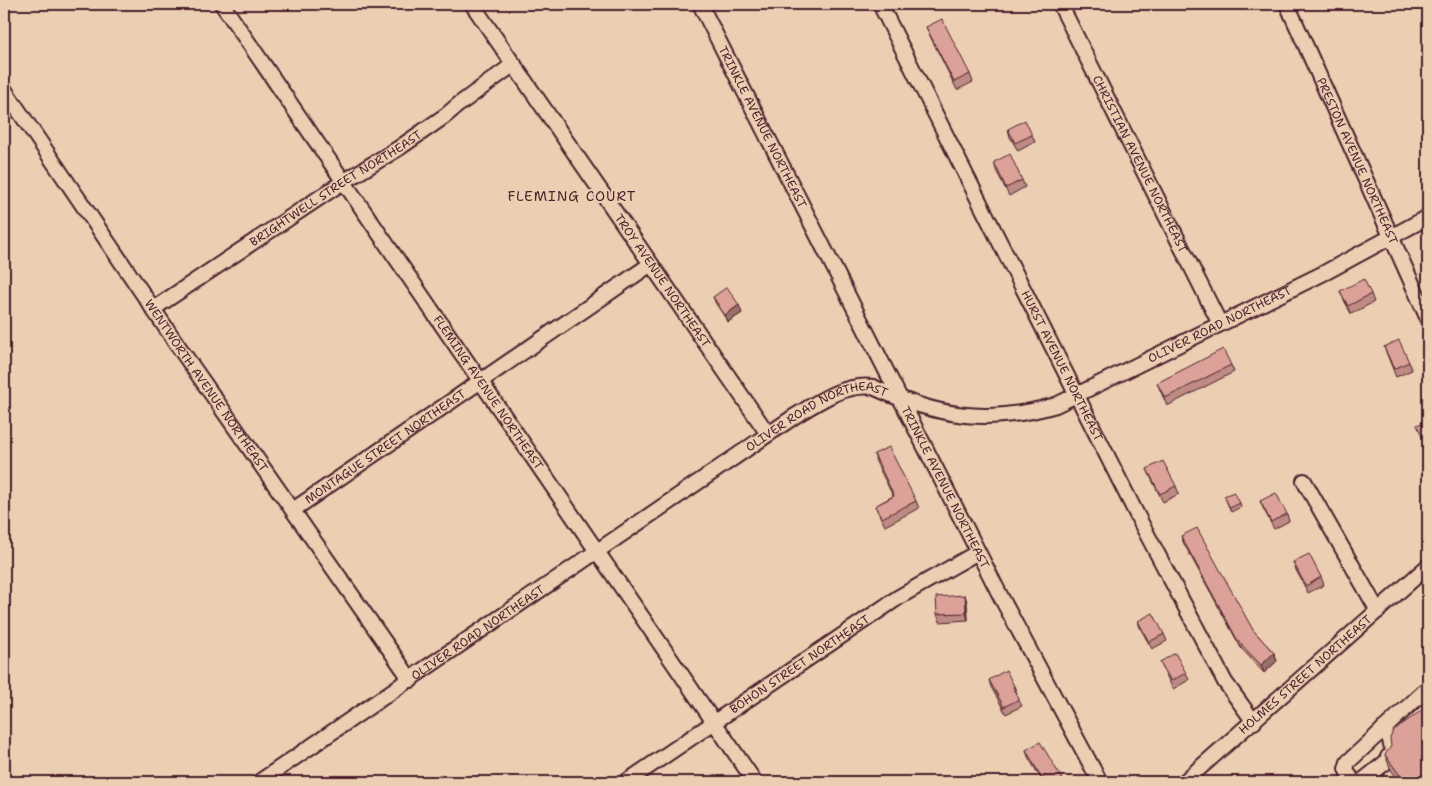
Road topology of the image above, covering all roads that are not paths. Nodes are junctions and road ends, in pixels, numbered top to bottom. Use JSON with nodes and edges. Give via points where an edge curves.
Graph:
{"nodes":[{"id":1,"x":222,"y":4,"type":"edge"},
{"id":2,"x":472,"y":4,"type":"edge"},
{"id":3,"x":700,"y":4,"type":"edge"},
{"id":4,"x":880,"y":4,"type":"edge"},
{"id":5,"x":1060,"y":4,"type":"edge"},
{"id":6,"x":1286,"y":4,"type":"edge"},
{"id":7,"x":514,"y":64,"type":"junction"},
{"id":8,"x":4,"y":89,"type":"edge"},
{"id":9,"x":343,"y":182,"type":"junction"},
{"id":10,"x":1428,"y":217,"type":"edge"},
{"id":11,"x":1391,"y":238,"type":"junction"},
{"id":12,"x":651,"y":264,"type":"junction"},
{"id":13,"x":153,"y":309,"type":"junction"},
{"id":14,"x":1428,"y":319,"type":"edge"},
{"id":15,"x":1220,"y":324,"type":"junction"},
{"id":16,"x":481,"y":383,"type":"junction"},
{"id":17,"x":1077,"y":396,"type":"junction"},
{"id":18,"x":899,"y":399,"type":"junction"},
{"id":19,"x":768,"y":434,"type":"junction"},
{"id":20,"x":1304,"y":481,"type":"dead end"},
{"id":21,"x":293,"y":510,"type":"junction"},
{"id":22,"x":597,"y":551,"type":"junction"},
{"id":23,"x":978,"y":552,"type":"junction"},
{"id":24,"x":1428,"y":566,"type":"edge"},
{"id":25,"x":1378,"y":611,"type":"junction"},
{"id":26,"x":411,"y":680,"type":"junction"},
{"id":27,"x":1428,"y":688,"type":"edge"},
{"id":28,"x":714,"y":722,"type":"junction"},
{"id":29,"x":1254,"y":722,"type":"junction"},
{"id":30,"x":1383,"y":730,"type":"junction"},
{"id":31,"x":259,"y":782,"type":"edge"},
{"id":32,"x":626,"y":782,"type":"edge"},
{"id":33,"x":755,"y":782,"type":"edge"},
{"id":34,"x":1100,"y":782,"type":"edge"},
{"id":35,"x":1184,"y":782,"type":"edge"},
{"id":36,"x":1352,"y":782,"type":"edge"},
{"id":37,"x":1361,"y":782,"type":"edge"}],
"edges":[{"from":1,"to":9,"type":"street","name":"FLEMING AVENUE NORTHEAST"},
{"from":2,"to":7,"type":"street","name":"TROY AVENUE NORTHEAST"},
{"from":3,"to":18,"type":"street","name":"TRINKLE AVENUE NORTHEAST"},
{"from":4,"to":17,"type":"street","name":"HURST AVENUE NORTHEAST"},
{"from":5,"to":15,"type":"street","name":"CHRISTIAN AVENUE NORTHEAST"},
{"from":6,"to":11,"type":"street","name":"PRESTON AVENUE NORTHEAST"},
{"from":7,"to":9,"type":"street","name":"BRIGHTWELL STREET NORTHEAST","via":[[445,116]]},
{"from":7,"to":12,"type":"street","name":"TROY AVENUE NORTHEAST"},
{"from":8,"to":13,"type":"street","name":"WENTWORTH AVENUE NORTHEAST"},
{"from":9,"to":13,"type":"street","name":"BRIGHTWELL STREET NORTHEAST"},
{"from":9,"to":16,"type":"street","name":"FLEMING AVENUE NORTHEAST"},
{"from":10,"to":11,"type":"street","name":"OLIVER ROAD NORTHEAST"},
{"from":11,"to":14,"type":"street","name":"PRESTON AVENUE NORTHEAST"},
{"from":11,"to":15,"type":"street","name":"OLIVER ROAD NORTHEAST"},
{"from":12,"to":16,"type":"street","name":"MONTAGUE STREET NORTHEAST","via":[[506,362]]},
{"from":12,"to":19,"type":"street","name":"TROY AVENUE NORTHEAST"},
{"from":13,"to":21,"type":"street","name":"WENTWORTH AVENUE NORTHEAST"},
{"from":15,"to":17,"type":"street","name":"OLIVER ROAD NORTHEAST"},
{"from":16,"to":21,"type":"street","name":"MONTAGUE STREET NORTHEAST"},
{"from":16,"to":22,"type":"street","name":"FLEMING AVENUE NORTHEAST"},
{"from":17,"to":18,"type":"street","name":"OLIVER ROAD NORTHEAST","via":[[1030,412],[988,417],[931,409]]},
{"from":17,"to":29,"type":"street","name":"HURST AVENUE NORTHEAST","via":[[1225,682]]},
{"from":18,"to":19,"type":"street","name":"OLIVER ROAD NORTHEAST","via":[[873,387],[856,386],[817,403]]},
{"from":18,"to":23,"type":"street","name":"TRINKLE AVENUE NORTHEAST"},
{"from":19,"to":22,"type":"street","name":"OLIVER ROAD NORTHEAST"},
{"from":20,"to":25,"type":"street"},
{"from":21,"to":26,"type":"street","name":"WENTWORTH AVENUE NORTHEAST"},
{"from":22,"to":26,"type":"street","name":"OLIVER ROAD NORTHEAST"},
{"from":22,"to":28,"type":"street","name":"FLEMING AVENUE NORTHEAST"},
{"from":23,"to":28,"type":"street","name":"BOHON STREET NORTHEAST","via":[[899,597]]},
{"from":23,"to":34,"type":"street","name":"TRINKLE AVENUE NORTHEAST"},
{"from":24,"to":25,"type":"street","name":"HOLMES STREET NORTHEAST"},
{"from":25,"to":29,"type":"street","name":"HOLMES STREET NORTHEAST"},
{"from":26,"to":31,"type":"street","name":"OLIVER ROAD NORTHEAST"},
{"from":27,"to":30,"type":"street"},
{"from":28,"to":32,"type":"street","name":"BOHON STREET NORTHEAST"},
{"from":28,"to":33,"type":"street","name":"FLEMING AVENUE NORTHEAST"},
{"from":29,"to":35,"type":"street","name":"HOLMES STREET NORTHEAST"},
{"from":30,"to":36,"type":"street","via":[[1348,762],[1346,769]]},
{"from":30,"to":37,"type":"street","via":[[1390,739],[1386,762]]}]}
